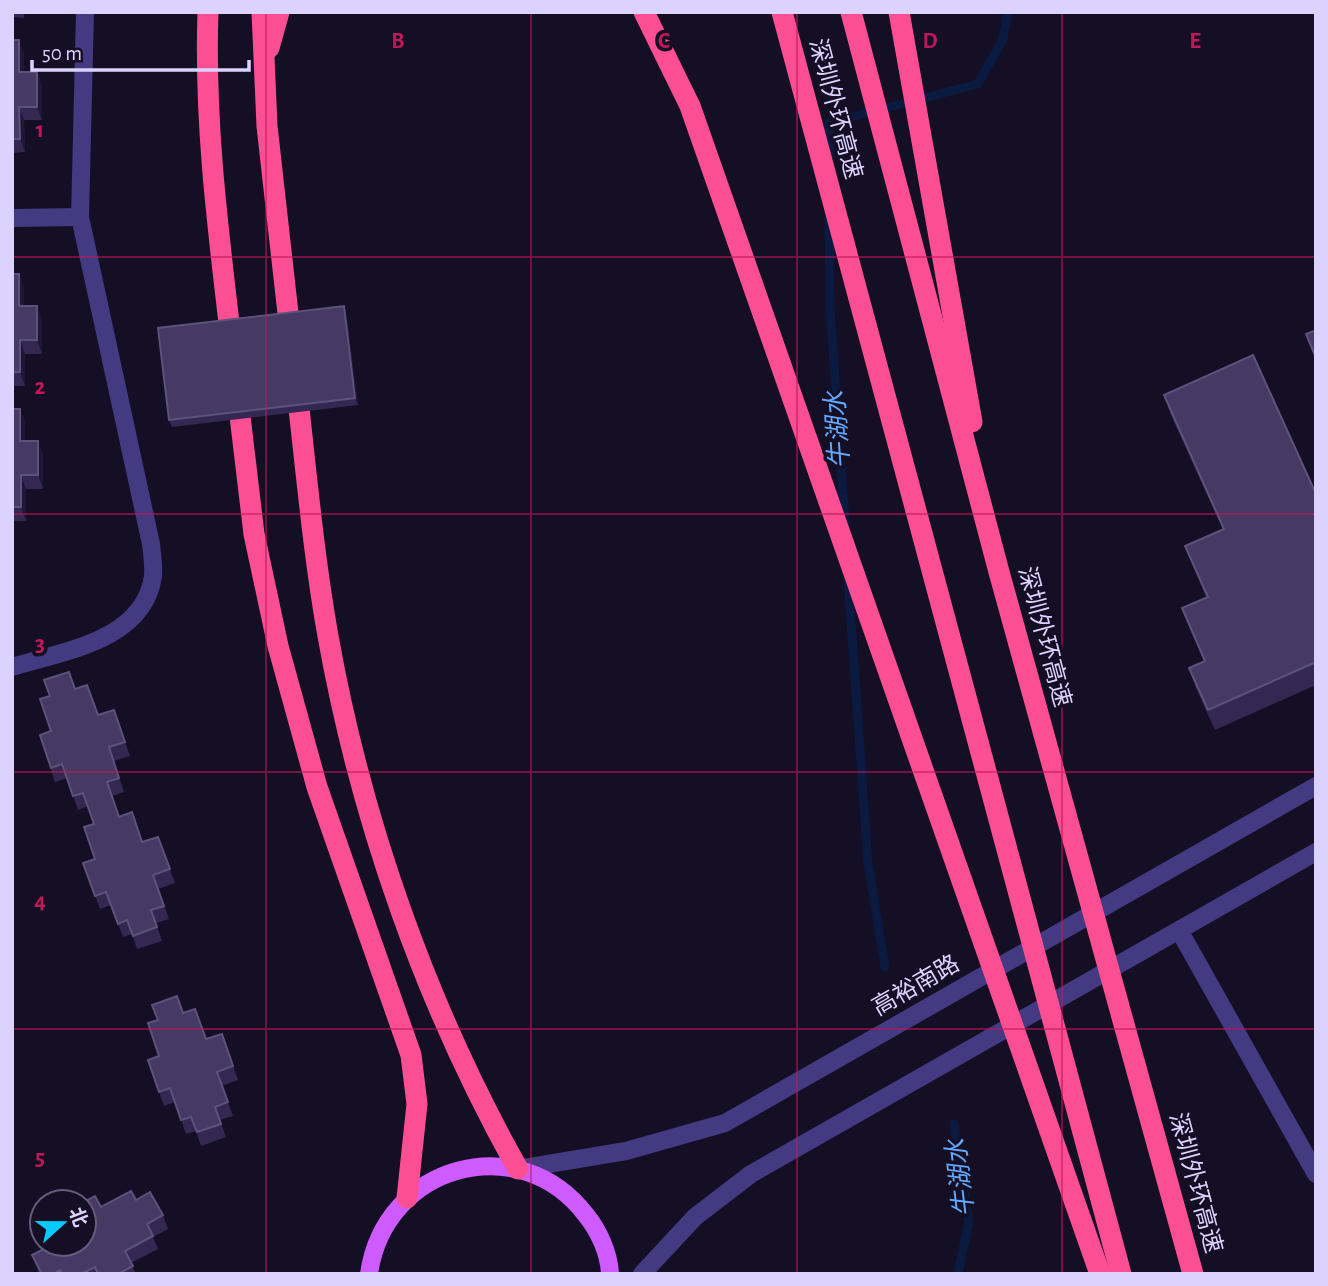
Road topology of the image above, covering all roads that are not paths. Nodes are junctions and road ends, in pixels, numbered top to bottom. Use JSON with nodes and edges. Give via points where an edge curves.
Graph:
{"nodes":[{"id":1,"x":85,"y":12,"type":"edge"},
{"id":2,"x":208,"y":12,"type":"edge"},
{"id":3,"x":262,"y":12,"type":"edge"},
{"id":4,"x":279,"y":12,"type":"edge"},
{"id":5,"x":645,"y":12,"type":"edge"},
{"id":6,"x":782,"y":12,"type":"edge"},
{"id":7,"x":851,"y":12,"type":"edge"},
{"id":8,"x":900,"y":12,"type":"edge"},
{"id":9,"x":264,"y":64,"type":"junction"},
{"id":10,"x":80,"y":217,"type":"junction"},
{"id":11,"x":12,"y":218,"type":"edge"},
{"id":12,"x":999,"y":572,"type":"junction"},
{"id":13,"x":12,"y":667,"type":"edge"},
{"id":14,"x":1316,"y":786,"type":"edge"},
{"id":15,"x":1316,"y":852,"type":"edge"},
{"id":16,"x":1179,"y":930,"type":"junction"},
{"id":17,"x":518,"y":1169,"type":"junction"},
{"id":18,"x":1316,"y":1174,"type":"edge"},
{"id":19,"x":407,"y":1198,"type":"junction"},
{"id":20,"x":370,"y":1266,"type":"edge"},
{"id":21,"x":359,"y":1274,"type":"edge"},
{"id":22,"x":610,"y":1274,"type":"edge"},
{"id":23,"x":642,"y":1274,"type":"edge"},
{"id":24,"x":1100,"y":1274,"type":"edge"},
{"id":25,"x":1121,"y":1274,"type":"edge"},
{"id":26,"x":1193,"y":1274,"type":"edge"}],
"edges":[{"from":1,"to":10,"type":"street"},
{"from":2,"to":19,"type":"highway","via":[[214,191],[254,534],[278,646],[317,787],[411,1055],[417,1129]]},
{"from":3,"to":9,"type":"highway"},
{"from":4,"to":9,"type":"highway"},
{"from":5,"to":24,"type":"highway","via":[[690,106]]},
{"from":6,"to":25,"type":"highway","name":"深圳外环高速"},
{"from":7,"to":12,"type":"highway","name":"深圳外环高速"},
{"from":8,"to":12,"type":"highway"},
{"from":9,"to":17,"type":"highway","via":[[274,200],[318,570],[340,690],[363,789],[429,981],[466,1070]]},
{"from":10,"to":11,"type":"street"},
{"from":10,"to":13,"type":"street","via":[[151,544],[153,576],[143,606],[121,629]]},
{"from":12,"to":26,"type":"highway","name":"深圳外环高速"},
{"from":14,"to":17,"type":"street","name":"高裕南路","via":[[725,1123],[637,1149]]},
{"from":15,"to":16,"type":"street"},
{"from":16,"to":18,"type":"street"},
{"from":16,"to":23,"type":"street","via":[[751,1174],[695,1217]]},
{"from":17,"to":19,"type":"main road","via":[[471,1167],[447,1173]]},
{"from":17,"to":22,"type":"main road","via":[[561,1189],[579,1205],[603,1245]]},
{"from":19,"to":20,"type":"main road","via":[[379,1236]]},
{"from":20,"to":21,"type":"street"}]}
